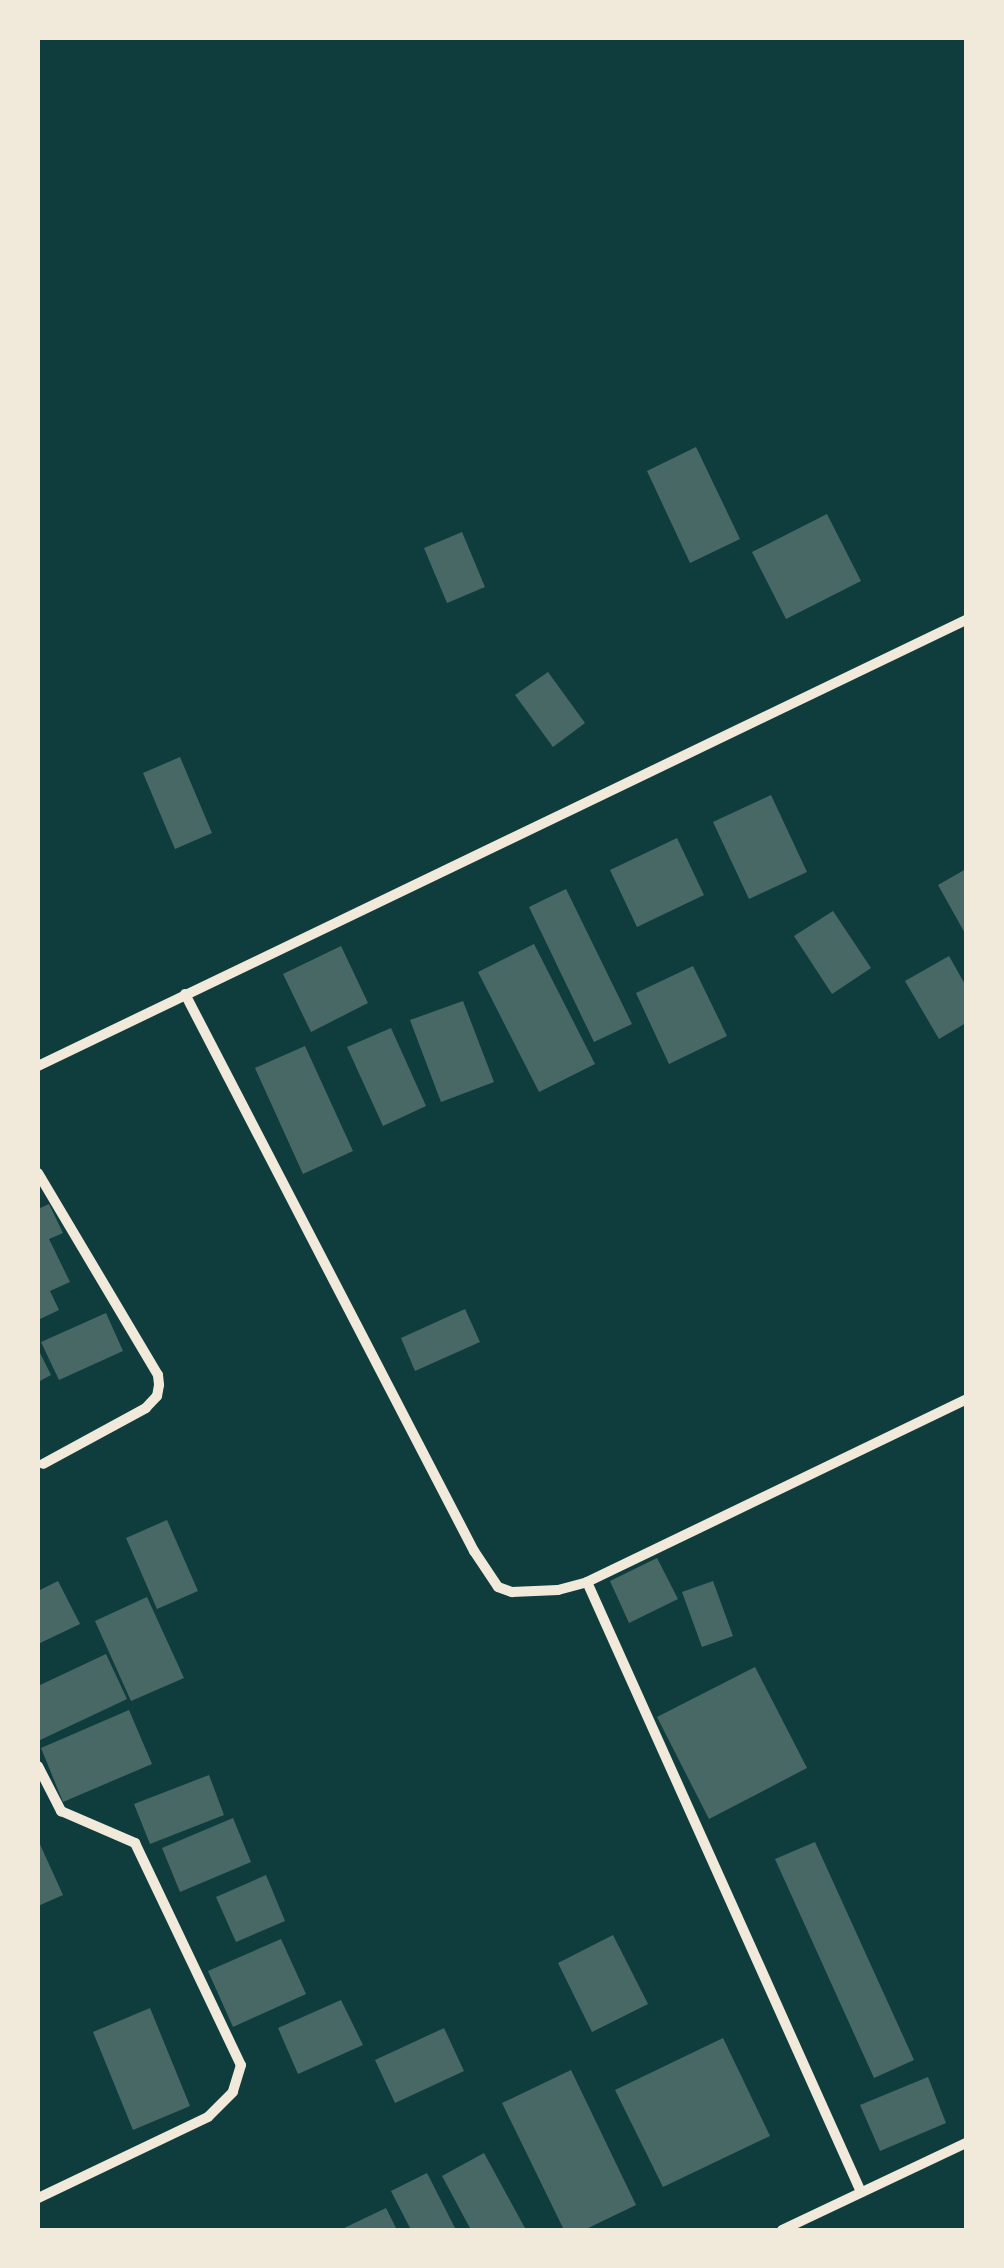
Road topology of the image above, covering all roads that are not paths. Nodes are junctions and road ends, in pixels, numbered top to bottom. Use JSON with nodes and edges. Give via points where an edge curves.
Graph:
{"nodes":[{"id":1,"x":966,"y":620,"type":"edge"},
{"id":2,"x":185,"y":994,"type":"junction"},
{"id":3,"x":38,"y":1066,"type":"edge"},
{"id":4,"x":38,"y":1173,"type":"edge"},
{"id":5,"x":966,"y":1400,"type":"edge"},
{"id":6,"x":43,"y":1464,"type":"dead end"},
{"id":7,"x":587,"y":1582,"type":"junction"},
{"id":8,"x":38,"y":1766,"type":"edge"},
{"id":9,"x":966,"y":2144,"type":"edge"},
{"id":10,"x":861,"y":2192,"type":"junction"},
{"id":11,"x":38,"y":2198,"type":"edge"},
{"id":12,"x":782,"y":2230,"type":"edge"}],
"edges":[{"from":1,"to":2,"type":"street"},
{"from":2,"to":3,"type":"street"},
{"from":2,"to":7,"type":"street","via":[[490,1578],[512,1592]]},
{"from":4,"to":6,"type":"street","via":[[158,1375],[153,1404]]},
{"from":5,"to":7,"type":"street"},
{"from":7,"to":10,"type":"street"},
{"from":8,"to":11,"type":"street","via":[[66,1814],[135,1842],[239,2056],[240,2078],[208,2117]]},
{"from":9,"to":10,"type":"street"},
{"from":10,"to":12,"type":"street"}]}
